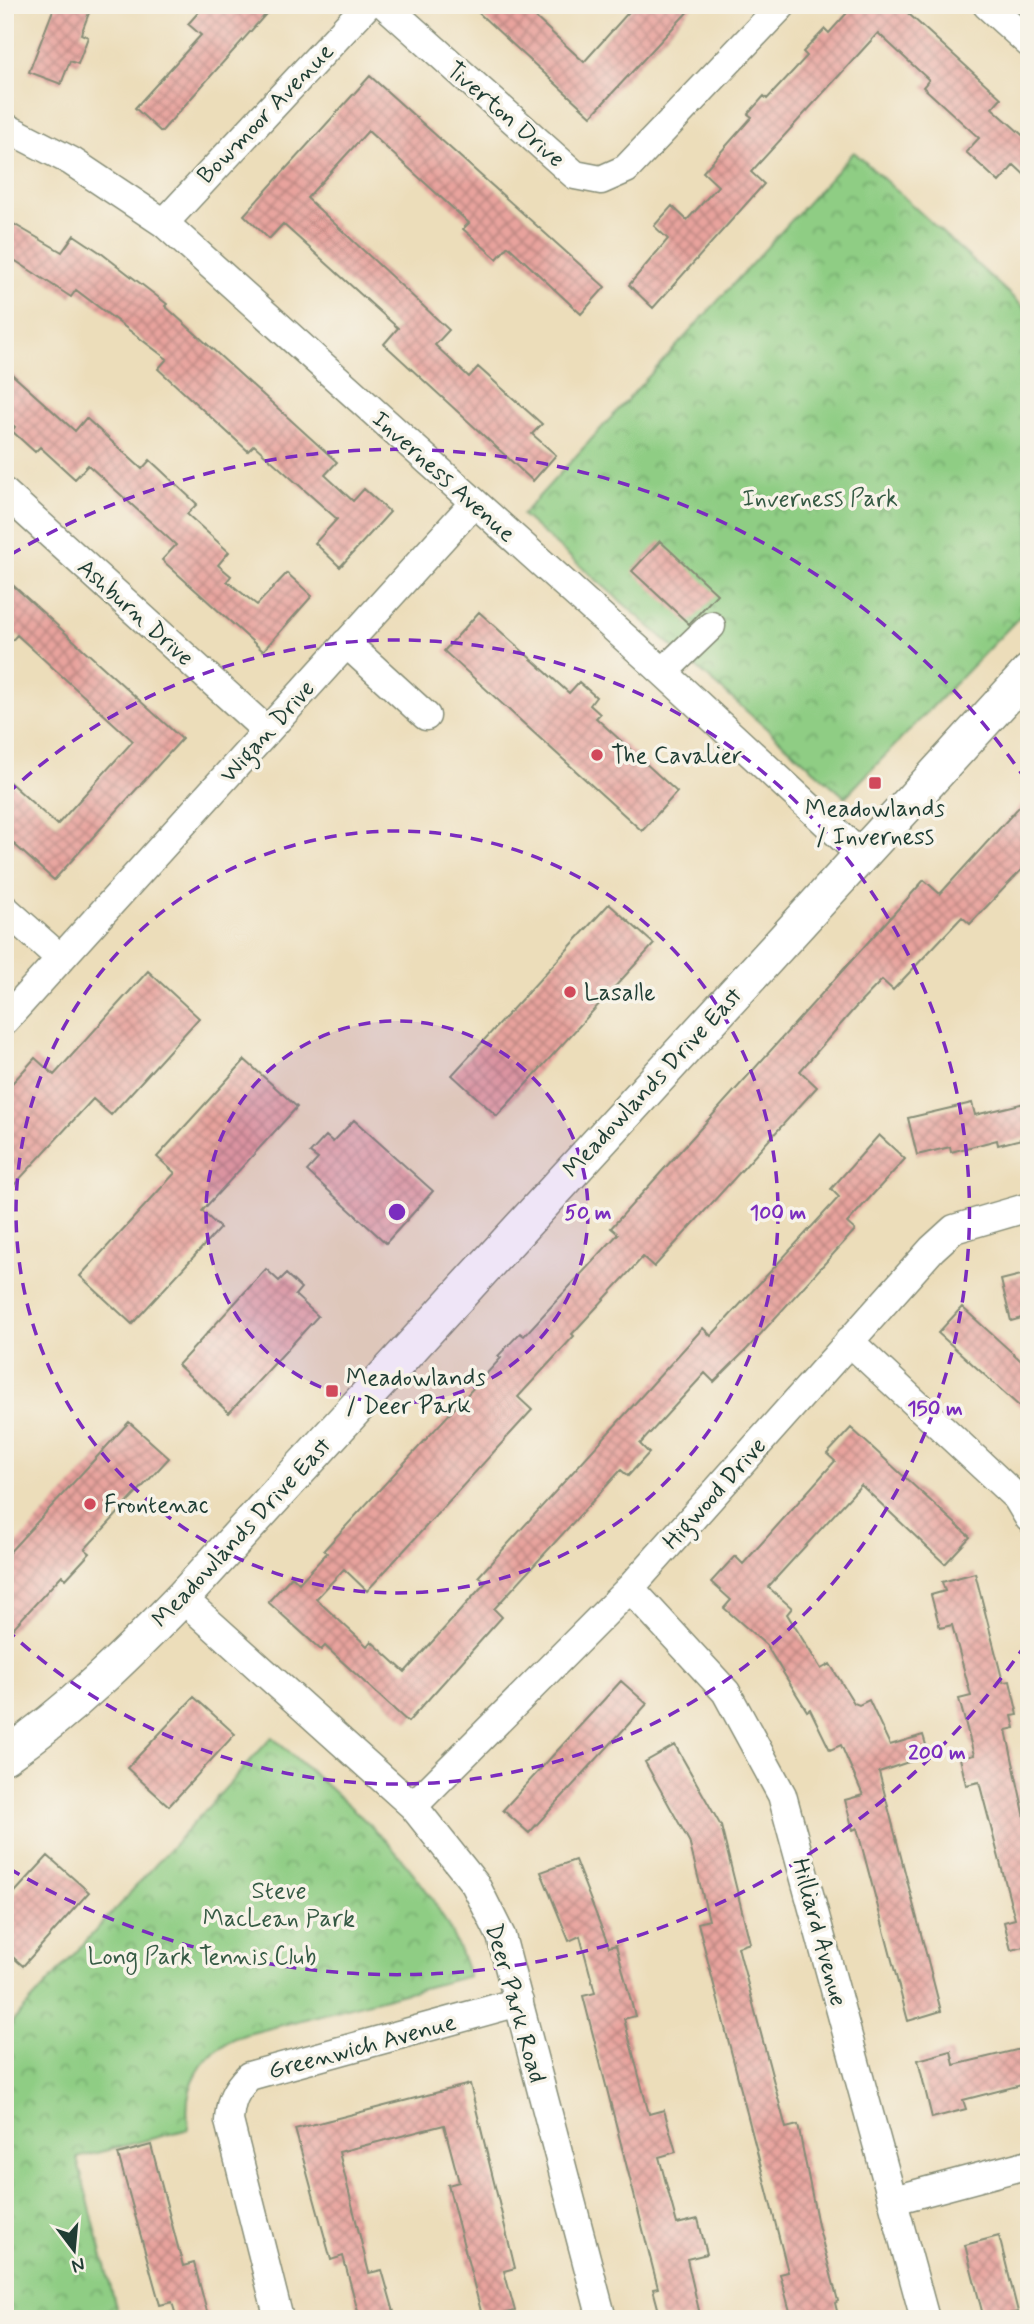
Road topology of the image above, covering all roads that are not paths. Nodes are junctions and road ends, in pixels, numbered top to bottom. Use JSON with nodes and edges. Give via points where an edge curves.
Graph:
{"nodes":[{"id":1,"x":368,"y":5,"type":"edge"},
{"id":2,"x":385,"y":5,"type":"edge"},
{"id":3,"x":782,"y":5,"type":"edge"},
{"id":4,"x":987,"y":5,"type":"edge"},
{"id":5,"x":1029,"y":43,"type":"edge"},
{"id":6,"x":5,"y":127,"type":"edge"},
{"id":7,"x":164,"y":223,"type":"junction"},
{"id":8,"x":5,"y":493,"type":"edge"},
{"id":9,"x":473,"y":504,"type":"junction"},
{"id":10,"x":711,"y":626,"type":"dead end"},
{"id":11,"x":346,"y":643,"type":"junction"},
{"id":12,"x":663,"y":671,"type":"junction"},
{"id":13,"x":1029,"y":671,"type":"edge"},
{"id":14,"x":426,"y":716,"type":"dead end"},
{"id":15,"x":267,"y":731,"type":"junction"},
{"id":16,"x":861,"y":855,"type":"junction"},
{"id":17,"x":5,"y":909,"type":"edge"},
{"id":18,"x":61,"y":958,"type":"junction"},
{"id":19,"x":5,"y":1020,"type":"edge"},
{"id":20,"x":1029,"y":1207,"type":"edge"},
{"id":21,"x":849,"y":1341,"type":"junction"},
{"id":22,"x":1029,"y":1518,"type":"edge"},
{"id":23,"x":630,"y":1588,"type":"junction"},
{"id":24,"x":182,"y":1598,"type":"junction"},
{"id":25,"x":5,"y":1756,"type":"edge"},
{"id":26,"x":413,"y":1806,"type":"junction"},
{"id":27,"x":519,"y":2003,"type":"junction"},
{"id":28,"x":1029,"y":2164,"type":"edge"},
{"id":29,"x":894,"y":2200,"type":"junction"},
{"id":30,"x":279,"y":2319,"type":"edge"},
{"id":31,"x":602,"y":2319,"type":"edge"},
{"id":32,"x":925,"y":2319,"type":"edge"}],
"edges":[{"from":1,"to":7,"type":"street","name":"Bowmoor Avenue"},
{"from":2,"to":3,"type":"street","name":"Tiverton Drive","via":[[575,175],[601,180],[626,169]]},
{"from":4,"to":5,"type":"street"},
{"from":6,"to":7,"type":"street","name":"Inverness Avenue","via":[[71,162]]},
{"from":7,"to":9,"type":"street","name":"Inverness Avenue"},
{"from":8,"to":15,"type":"street","name":"Ashburn Drive"},
{"from":9,"to":11,"type":"street","name":"Wigan Drive"},
{"from":9,"to":12,"type":"street","name":"Inverness Avenue"},
{"from":10,"to":12,"type":"street"},
{"from":11,"to":14,"type":"street"},
{"from":11,"to":15,"type":"street","name":"Wigan Drive"},
{"from":12,"to":16,"type":"street","name":"Inverness Avenue"},
{"from":13,"to":16,"type":"main road","name":"Meadowlands Drive East"},
{"from":15,"to":18,"type":"street","name":"Wigan Drive"},
{"from":16,"to":24,"type":"main road","name":"Meadowlands Drive East"},
{"from":17,"to":18,"type":"street"},
{"from":18,"to":19,"type":"street","name":"Wigan Drive"},
{"from":20,"to":21,"type":"street","name":"Higwood Drive","via":[[954,1229]]},
{"from":21,"to":22,"type":"street","via":[[1017,1498]]},
{"from":21,"to":23,"type":"street","name":"Higwood Drive"},
{"from":23,"to":26,"type":"street","name":"Higwood Drive"},
{"from":23,"to":29,"type":"street","name":"Hilliard Avenue","via":[[726,1692],[782,1795]]},
{"from":24,"to":25,"type":"main road","name":"Meadowlands Drive East","via":[[59,1718]]},
{"from":24,"to":26,"type":"street","name":"Deer Park Road"},
{"from":26,"to":27,"type":"street","name":"Deer Park Road","via":[[475,1884],[501,1936]]},
{"from":27,"to":30,"type":"street","name":"Greenwich Avenue","via":[[249,2076],[237,2088],[229,2121]]},
{"from":27,"to":31,"type":"street","name":"Deer Park Road"},
{"from":28,"to":29,"type":"street"},
{"from":29,"to":32,"type":"street","name":"Hilliard Avenue"}]}
